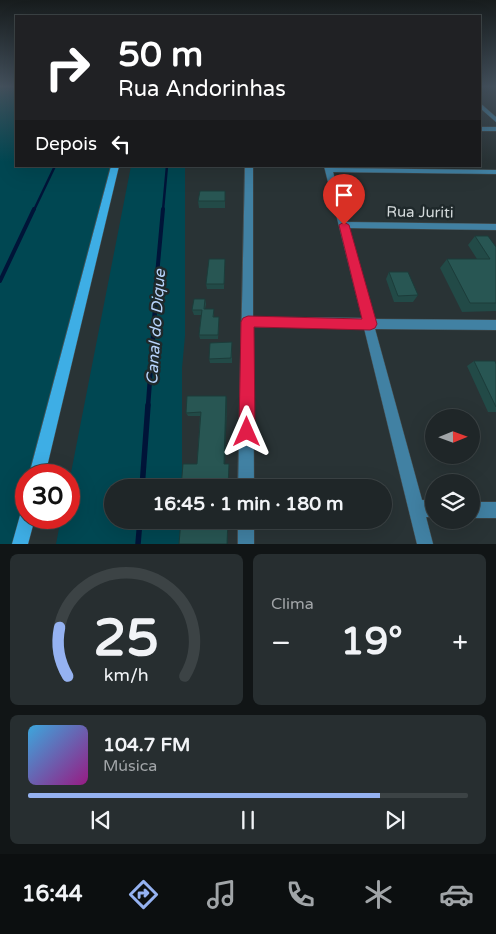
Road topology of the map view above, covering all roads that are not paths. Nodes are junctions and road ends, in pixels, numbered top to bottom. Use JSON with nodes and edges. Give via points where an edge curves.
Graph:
{"nodes":[{"id":1,"x":481,"y":129,"type":"edge"},
{"id":2,"x":496,"y":129,"type":"edge"},
{"id":3,"x":115,"y":167,"type":"edge"},
{"id":4,"x":249,"y":167,"type":"edge"},
{"id":5,"x":329,"y":168,"type":"edge"},
{"id":6,"x":496,"y":172,"type":"edge"},
{"id":7,"x":344,"y":225,"type":"junction"},
{"id":8,"x":496,"y":227,"type":"edge"},
{"id":9,"x":248,"y":322,"type":"junction"},
{"id":10,"x":370,"y":324,"type":"junction"},
{"id":11,"x":496,"y":325,"type":"edge"},
{"id":12,"x":40,"y":464,"type":"edge"},
{"id":13,"x":246,"y":479,"type":"edge"},
{"id":14,"x":416,"y":508,"type":"junction"},
{"id":15,"x":425,"y":508,"type":"edge"},
{"id":16,"x":480,"y":510,"type":"edge"},
{"id":17,"x":496,"y":510,"type":"edge"},
{"id":18,"x":24,"y":529,"type":"edge"},
{"id":19,"x":246,"y":529,"type":"edge"},
{"id":20,"x":20,"y":544,"type":"edge"},
{"id":21,"x":246,"y":544,"type":"edge"},
{"id":22,"x":425,"y":544,"type":"edge"}],
"edges":[{"from":1,"to":2,"type":"street"},
{"from":3,"to":12,"type":"main road"},
{"from":4,"to":9,"type":"street"},
{"from":5,"to":6,"type":"street"},
{"from":5,"to":7,"type":"street"},
{"from":7,"to":8,"type":"street","name":"Rua Juriti"},
{"from":7,"to":10,"type":"street"},
{"from":9,"to":10,"type":"street"},
{"from":9,"to":13,"type":"street"},
{"from":10,"to":11,"type":"street"},
{"from":10,"to":14,"type":"street"},
{"from":14,"to":15,"type":"street"},
{"from":14,"to":22,"type":"street"},
{"from":16,"to":17,"type":"street"},
{"from":18,"to":20,"type":"main road"},
{"from":19,"to":21,"type":"street"}]}
